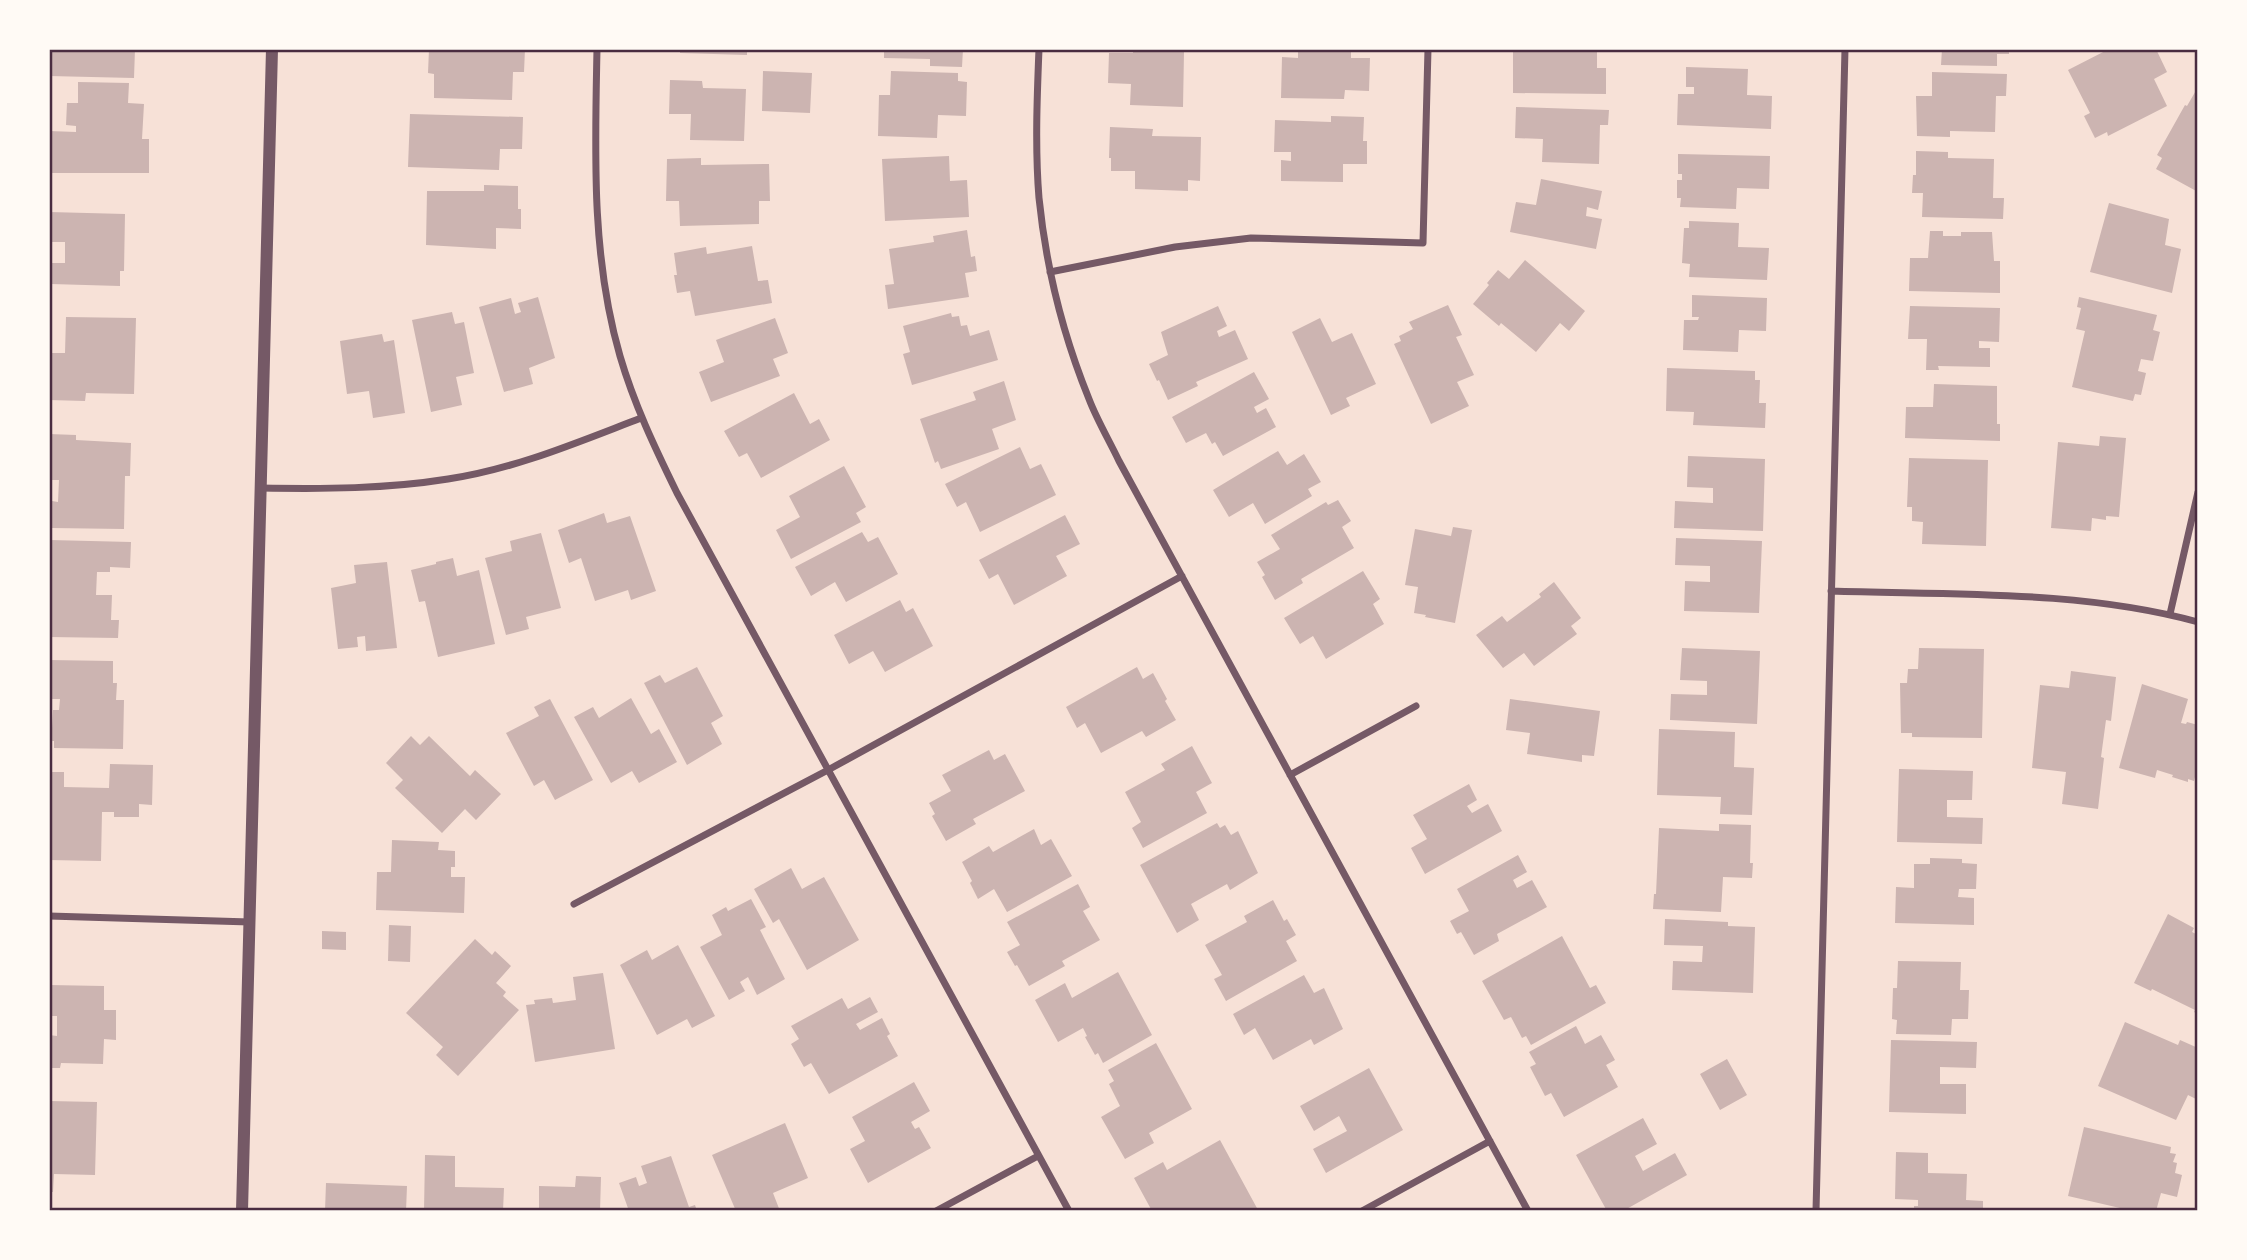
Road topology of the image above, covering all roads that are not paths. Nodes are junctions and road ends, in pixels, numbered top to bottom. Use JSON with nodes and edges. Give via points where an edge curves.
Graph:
{"nodes":[{"id":1,"x":272,"y":49,"type":"edge"},
{"id":2,"x":597,"y":49,"type":"edge"},
{"id":3,"x":1039,"y":49,"type":"edge"},
{"id":4,"x":1428,"y":49,"type":"edge"},
{"id":5,"x":1845,"y":49,"type":"edge"},
{"id":6,"x":1050,"y":272,"type":"junction"},
{"id":7,"x":641,"y":418,"type":"junction"},
{"id":8,"x":261,"y":488,"type":"junction"},
{"id":9,"x":2198,"y":492,"type":"edge"},
{"id":10,"x":1182,"y":576,"type":"junction"},
{"id":11,"x":1832,"y":591,"type":"junction"},
{"id":12,"x":2170,"y":614,"type":"junction"},
{"id":13,"x":2198,"y":622,"type":"edge"},
{"id":14,"x":1416,"y":706,"type":"dead end"},
{"id":15,"x":828,"y":770,"type":"junction"},
{"id":16,"x":1290,"y":775,"type":"junction"},
{"id":17,"x":574,"y":904,"type":"dead end"},
{"id":18,"x":49,"y":916,"type":"edge"},
{"id":19,"x":250,"y":922,"type":"junction"},
{"id":20,"x":1490,"y":1141,"type":"junction"},
{"id":21,"x":1038,"y":1156,"type":"junction"},
{"id":22,"x":242,"y":1211,"type":"edge"},
{"id":23,"x":936,"y":1211,"type":"edge"},
{"id":24,"x":1069,"y":1211,"type":"edge"},
{"id":25,"x":1362,"y":1211,"type":"edge"},
{"id":26,"x":1528,"y":1211,"type":"edge"},
{"id":27,"x":1816,"y":1211,"type":"edge"}],
"edges":[{"from":1,"to":8,"type":"street"},
{"from":2,"to":7,"type":"street","via":[[596,222],[614,328]]},
{"from":3,"to":6,"type":"street","via":[[1039,197]]},
{"from":4,"to":6,"type":"street","via":[[1423,243],[1251,238],[1175,247]]},
{"from":5,"to":11,"type":"street"},
{"from":6,"to":10,"type":"street","via":[[1066,337],[1089,400]]},
{"from":7,"to":8,"type":"street","via":[[515,464],[449,479],[382,487]]},
{"from":7,"to":15,"type":"street","via":[[677,494]]},
{"from":8,"to":19,"type":"street"},
{"from":9,"to":12,"type":"street"},
{"from":10,"to":15,"type":"street"},
{"from":10,"to":16,"type":"street"},
{"from":11,"to":12,"type":"street","via":[[2070,599]]},
{"from":11,"to":27,"type":"street"},
{"from":12,"to":13,"type":"street"},
{"from":14,"to":16,"type":"street"},
{"from":15,"to":17,"type":"street"},
{"from":15,"to":21,"type":"street"},
{"from":16,"to":20,"type":"street"},
{"from":18,"to":19,"type":"street"},
{"from":19,"to":22,"type":"street"},
{"from":20,"to":25,"type":"street"},
{"from":20,"to":26,"type":"street"},
{"from":21,"to":23,"type":"street"},
{"from":21,"to":24,"type":"street"}]}
